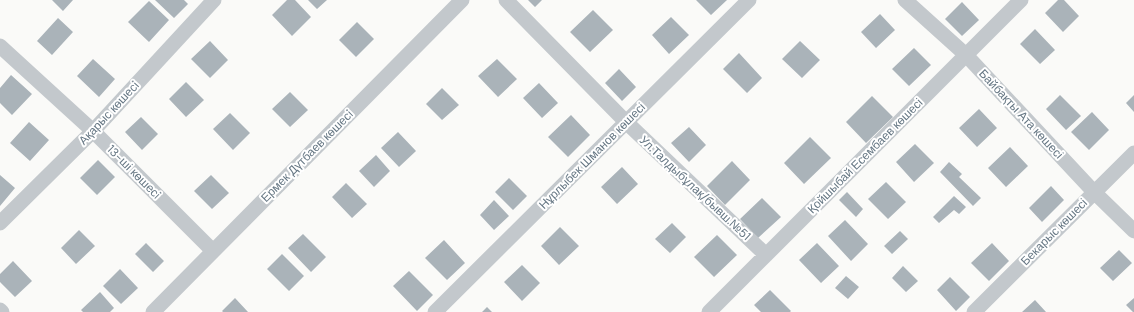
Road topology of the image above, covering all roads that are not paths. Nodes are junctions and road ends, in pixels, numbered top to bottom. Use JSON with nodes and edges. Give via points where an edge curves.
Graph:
{"nodes":[{"id":1,"x":214,"y":0,"type":"edge"},
{"id":2,"x":462,"y":0,"type":"edge"},
{"id":3,"x":506,"y":0,"type":"edge"},
{"id":4,"x":749,"y":0,"type":"edge"},
{"id":5,"x":905,"y":0,"type":"edge"},
{"id":6,"x":1021,"y":0,"type":"edge"},
{"id":7,"x":0,"y":46,"type":"edge"},
{"id":8,"x":966,"y":55,"type":"junction"},
{"id":9,"x":626,"y":122,"type":"junction"},
{"id":10,"x":93,"y":131,"type":"junction"},
{"id":11,"x":1134,"y":153,"type":"edge"},
{"id":12,"x":1094,"y":192,"type":"junction"},
{"id":13,"x":0,"y":223,"type":"edge"},
{"id":14,"x":1134,"y":231,"type":"edge"},
{"id":15,"x":213,"y":251,"type":"junction"},
{"id":16,"x":766,"y":255,"type":"junction"},
{"id":17,"x":153,"y":312,"type":"edge"},
{"id":18,"x":435,"y":312,"type":"edge"},
{"id":19,"x":709,"y":312,"type":"edge"},
{"id":20,"x":974,"y":312,"type":"edge"}],
"edges":[{"from":1,"to":10,"type":"street","name":"Ақарыс көшесi"},
{"from":2,"to":15,"type":"street","name":"Ермек Дүтбаев көшесi"},
{"from":3,"to":9,"type":"street","name":"Ул.Талдыбұлақ/бывш.№51"},
{"from":4,"to":9,"type":"street","name":"Нұрлыбек Шманов көшесі"},
{"from":5,"to":8,"type":"street","name":"Байбақты Ата көшесі"},
{"from":6,"to":8,"type":"street","name":"Қойшыбай Есембаев көшесі"},
{"from":7,"to":10,"type":"street","name":"13-ші көшесi"},
{"from":8,"to":12,"type":"street","name":"Байбақты Ата көшесі"},
{"from":8,"to":16,"type":"street","name":"Қойшыбай Есембаев көшесі"},
{"from":9,"to":16,"type":"street","name":"Ул.Талдыбұлақ/бывш.№51"},
{"from":9,"to":18,"type":"street","name":"Нұрлыбек Шманов көшесі"},
{"from":10,"to":13,"type":"street","name":"Ақарыс көшесi"},
{"from":10,"to":15,"type":"street","name":"13-ші көшесi"},
{"from":11,"to":12,"type":"street","name":"Бекарыс көшесі"},
{"from":12,"to":14,"type":"street","name":"Байбақты Ата көшесі"},
{"from":12,"to":20,"type":"street","name":"Бекарыс көшесі"},
{"from":15,"to":17,"type":"street","name":"Ермек Дүтбаев көшесi"},
{"from":16,"to":19,"type":"street","name":"Қойшыбай Есембаев көшесі"}]}
